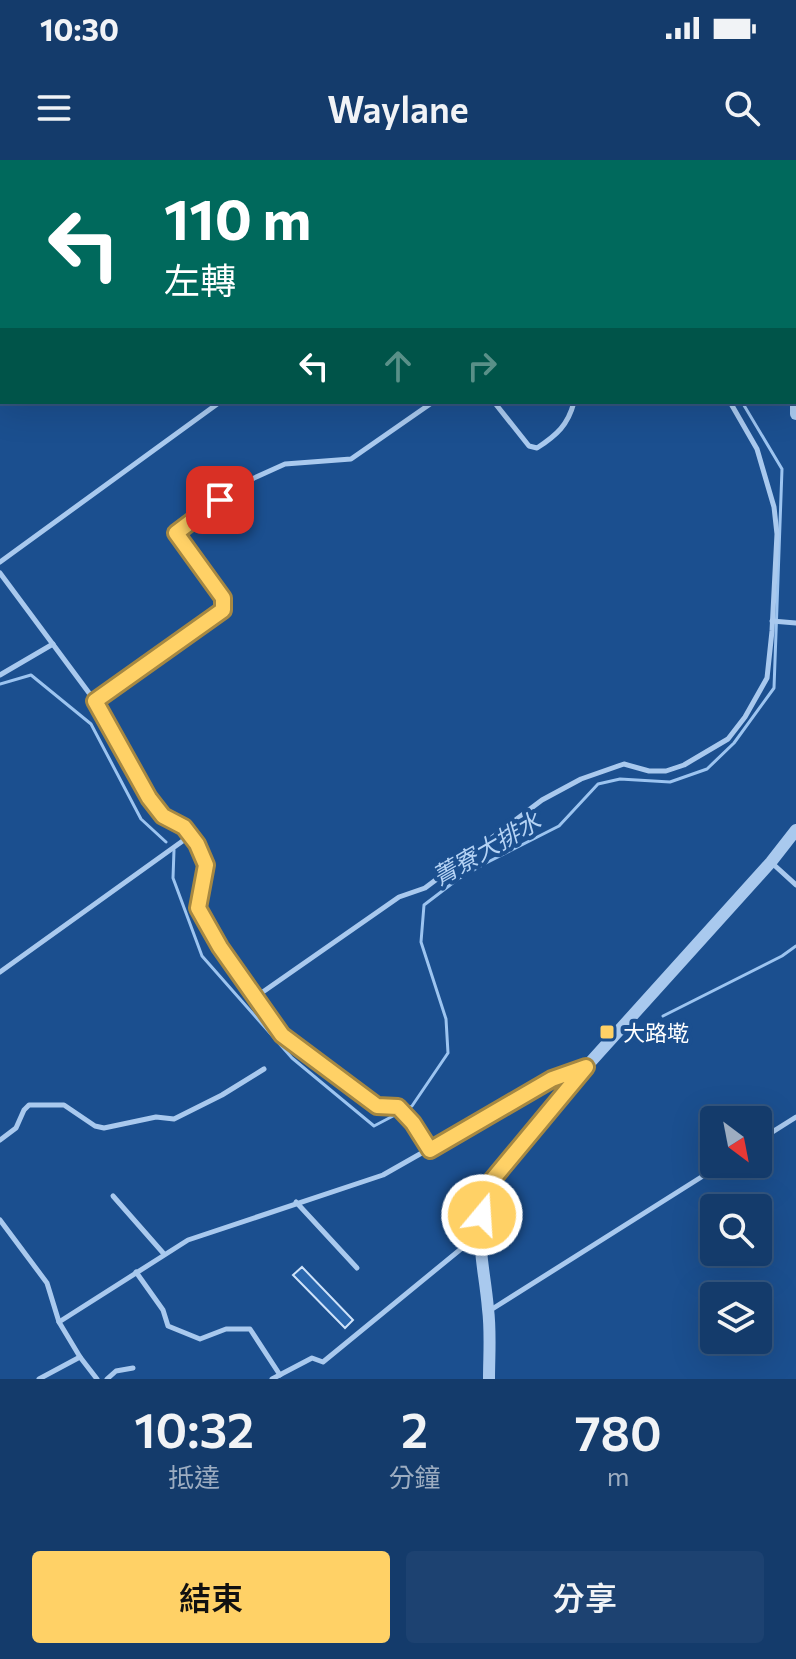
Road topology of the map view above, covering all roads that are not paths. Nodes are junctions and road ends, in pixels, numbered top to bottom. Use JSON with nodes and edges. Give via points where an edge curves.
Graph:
{"nodes":[{"id":1,"x":796,"y":355,"type":"edge"},
{"id":2,"x":217,"y":404,"type":"edge"},
{"id":3,"x":430,"y":404,"type":"edge"},
{"id":4,"x":496,"y":404,"type":"edge"},
{"id":5,"x":573,"y":404,"type":"edge"},
{"id":6,"x":731,"y":404,"type":"edge"},
{"id":7,"x":796,"y":414,"type":"edge"},
{"id":8,"x":0,"y":562,"type":"edge"},
{"id":9,"x":0,"y":573,"type":"edge"},
{"id":10,"x":774,"y":621,"type":"junction"},
{"id":11,"x":796,"y":623,"type":"edge"},
{"id":12,"x":53,"y":644,"type":"junction"},
{"id":13,"x":0,"y":675,"type":"edge"},
{"id":14,"x":95,"y":701,"type":"junction"},
{"id":15,"x":796,"y":830,"type":"edge"},
{"id":16,"x":191,"y":835,"type":"junction"},
{"id":17,"x":771,"y":862,"type":"junction"},
{"id":18,"x":796,"y":885,"type":"edge"},
{"id":19,"x":0,"y":972,"type":"edge"},
{"id":20,"x":257,"y":996,"type":"junction"},
{"id":21,"x":586,"y":1067,"type":"junction"},
{"id":22,"x":264,"y":1069,"type":"dead end"},
{"id":23,"x":796,"y":1117,"type":"edge"},
{"id":24,"x":772,"y":1132,"type":"edge"},
{"id":25,"x":0,"y":1140,"type":"edge"},
{"id":26,"x":430,"y":1150,"type":"junction"},
{"id":27,"x":700,"y":1178,"type":"edge"},
{"id":28,"x":113,"y":1196,"type":"dead end"},
{"id":29,"x":296,"y":1202,"type":"junction"},
{"id":30,"x":0,"y":1220,"type":"edge"},
{"id":31,"x":478,"y":1235,"type":"junction"},
{"id":32,"x":164,"y":1254,"type":"junction"},
{"id":33,"x":357,"y":1268,"type":"dead end"},
{"id":34,"x":136,"y":1272,"type":"junction"},
{"id":35,"x":489,"y":1311,"type":"junction"},
{"id":36,"x":59,"y":1322,"type":"junction"},
{"id":37,"x":80,"y":1357,"type":"junction"},
{"id":38,"x":133,"y":1368,"type":"dead end"},
{"id":39,"x":280,"y":1375,"type":"junction"},
{"id":40,"x":39,"y":1379,"type":"edge"},
{"id":41,"x":97,"y":1379,"type":"edge"},
{"id":42,"x":107,"y":1379,"type":"edge"},
{"id":43,"x":272,"y":1379,"type":"edge"},
{"id":44,"x":489,"y":1379,"type":"edge"}],
"edges":[{"from":1,"to":7,"type":"street"},
{"from":2,"to":8,"type":"lane"},
{"from":3,"to":14,"type":"lane","via":[[351,459],[285,464],[241,484],[176,533],[223,598],[223,610]]},
{"from":4,"to":5,"type":"lane","via":[[529,446],[537,448],[559,434]]},
{"from":6,"to":10,"type":"lane","via":[[757,449],[774,507]]},
{"from":9,"to":12,"type":"lane"},
{"from":10,"to":11,"type":"lane"},
{"from":10,"to":20,"type":"lane","via":[[767,678],[728,739],[684,765],[657,771],[624,764],[542,800],[425,888],[399,897]]},
{"from":12,"to":13,"type":"lane"},
{"from":12,"to":14,"type":"lane"},
{"from":14,"to":16,"type":"lane","via":[[149,798],[163,816]]},
{"from":15,"to":17,"type":"street"},
{"from":16,"to":19,"type":"lane"},
{"from":16,"to":20,"type":"lane","via":[[206,865],[198,908]]},
{"from":17,"to":18,"type":"lane"},
{"from":17,"to":21,"type":"street"},
{"from":20,"to":26,"type":"lane","via":[[282,1035],[377,1106],[398,1107]]},
{"from":21,"to":26,"type":"lane","via":[[552,1079]]},
{"from":21,"to":31,"type":"street","via":[[493,1179]]},
{"from":22,"to":25,"type":"lane","via":[[174,1119],[156,1117],[104,1128],[64,1105],[29,1105],[16,1128]]},
{"from":23,"to":24,"type":"lane"},
{"from":26,"to":29,"type":"lane","via":[[383,1175]]},
{"from":27,"to":35,"type":"lane"},
{"from":28,"to":32,"type":"lane"},
{"from":29,"to":32,"type":"lane","via":[[188,1240]]},
{"from":29,"to":33,"type":"lane"},
{"from":30,"to":36,"type":"lane","via":[[47,1283]]},
{"from":31,"to":35,"type":"street"},
{"from":31,"to":39,"type":"lane","via":[[323,1362],[312,1358]]},
{"from":32,"to":34,"type":"lane"},
{"from":34,"to":36,"type":"lane"},
{"from":34,"to":39,"type":"lane","via":[[168,1326],[200,1339],[226,1329],[250,1329]]},
{"from":35,"to":44,"type":"street"},
{"from":36,"to":37,"type":"lane"},
{"from":37,"to":40,"type":"lane"},
{"from":37,"to":41,"type":"lane"},
{"from":38,"to":42,"type":"lane"},
{"from":39,"to":43,"type":"lane"}]}
